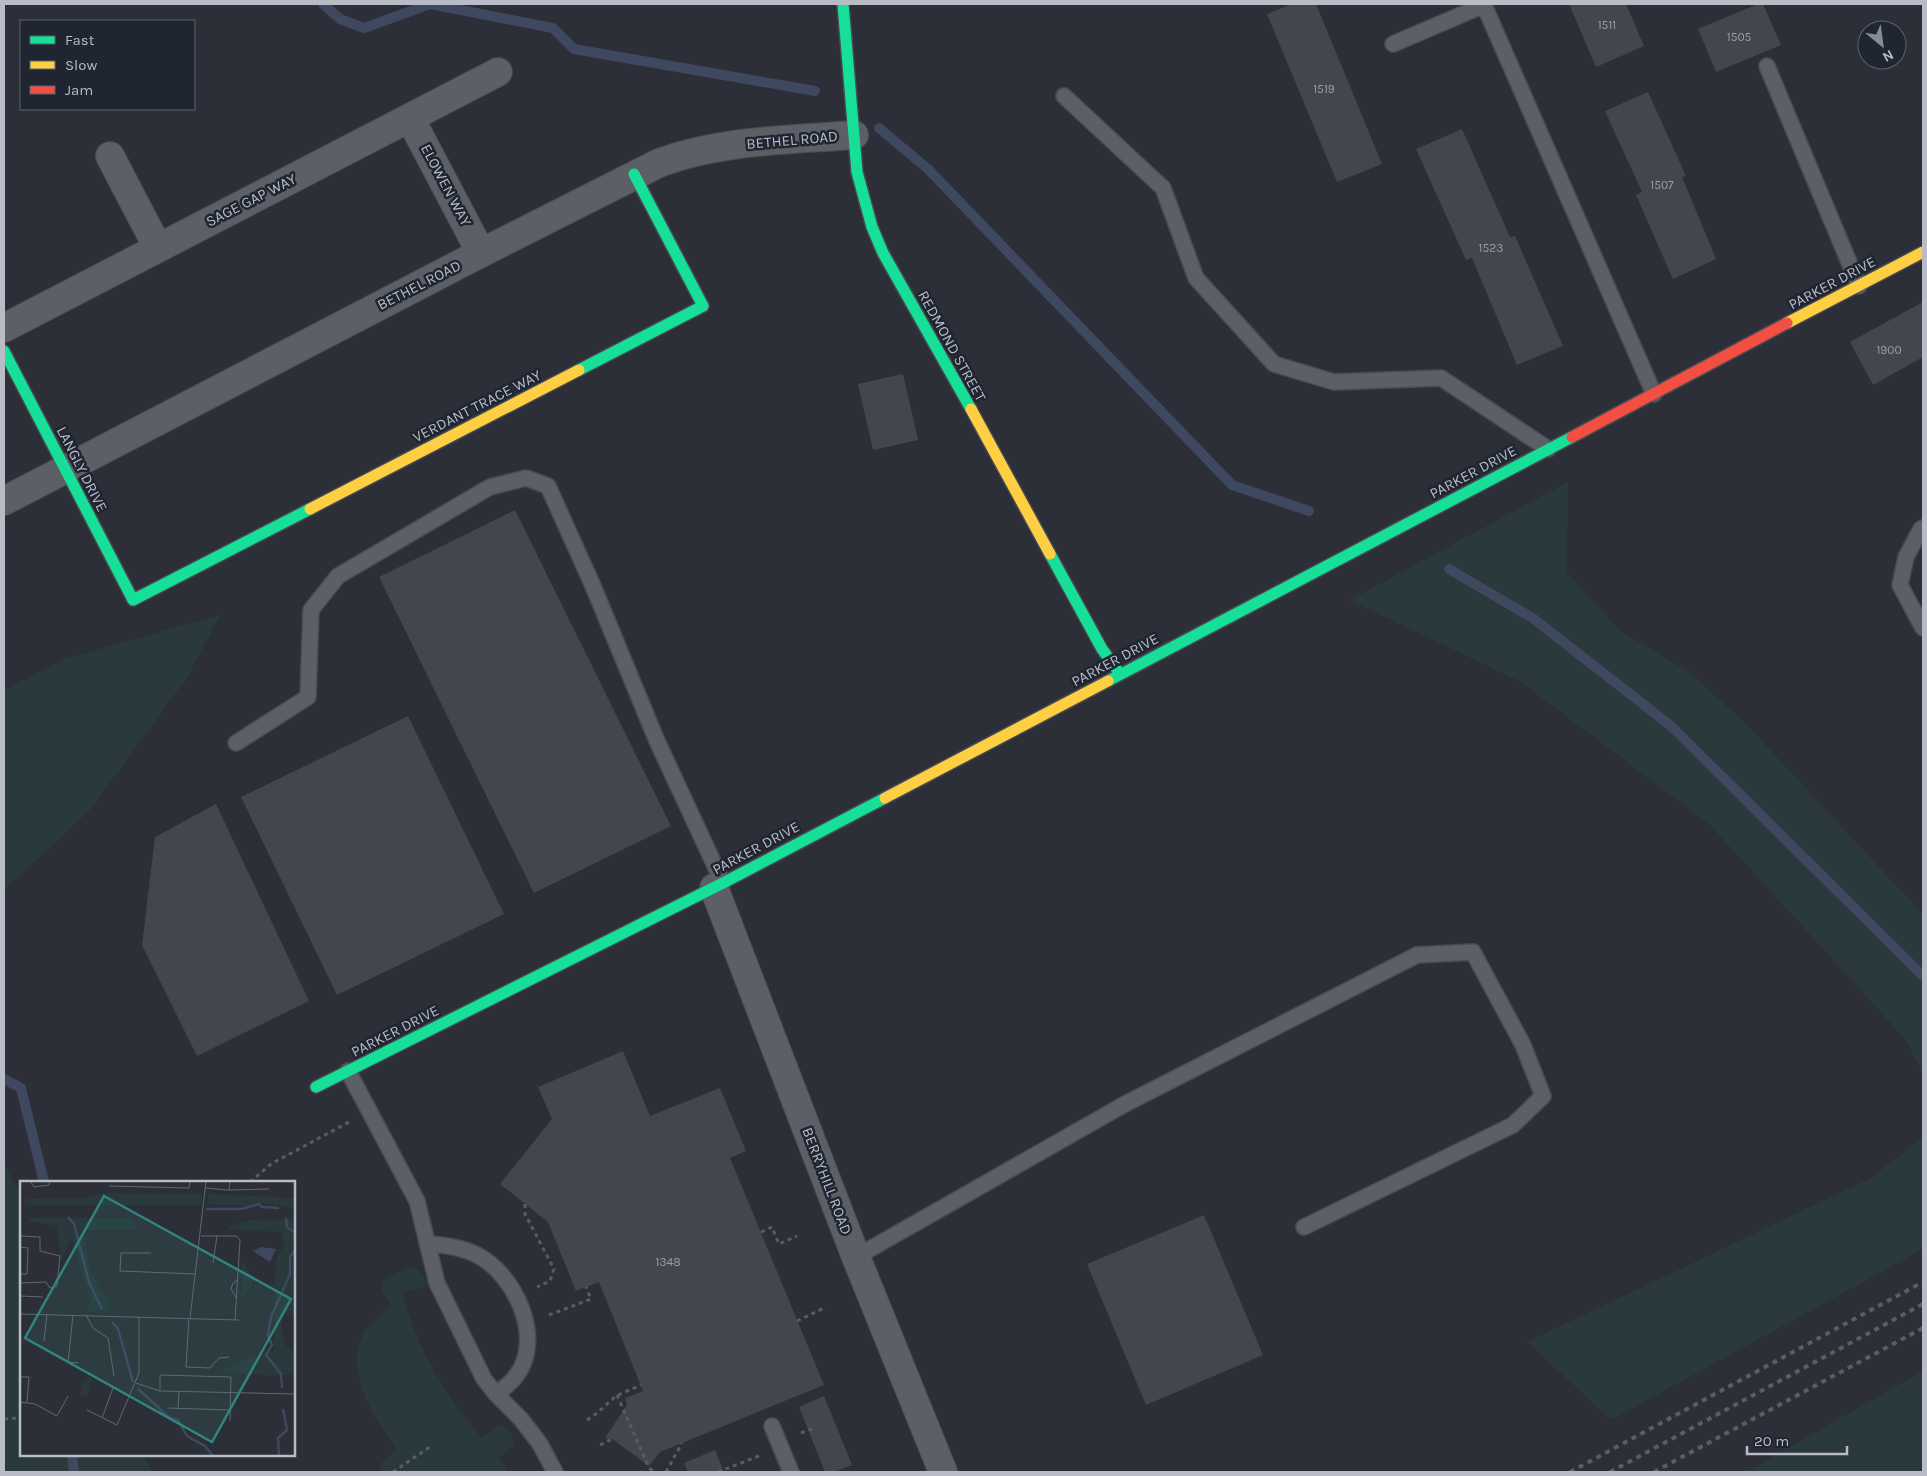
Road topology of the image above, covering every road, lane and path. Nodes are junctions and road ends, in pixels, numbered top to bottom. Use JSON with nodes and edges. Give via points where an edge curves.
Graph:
{"nodes":[{"id":1,"x":843,"y":4,"type":"edge"},
{"id":2,"x":1393,"y":44,"type":"dead end"},
{"id":3,"x":1767,"y":66,"type":"dead end"},
{"id":4,"x":498,"y":72,"type":"dead end"},
{"id":5,"x":1064,"y":96,"type":"dead end"},
{"id":6,"x":410,"y":118,"type":"junction"},
{"id":7,"x":854,"y":135,"type":"junction"},
{"id":8,"x":110,"y":156,"type":"dead end"},
{"id":9,"x":634,"y":174,"type":"junction"},
{"id":10,"x":158,"y":248,"type":"junction"},
{"id":11,"x":1923,"y":252,"type":"edge"},
{"id":12,"x":481,"y":253,"type":"junction"},
{"id":13,"x":1859,"y":286,"type":"junction"},
{"id":14,"x":4,"y":328,"type":"edge"},
{"id":15,"x":4,"y":351,"type":"edge"},
{"id":16,"x":1654,"y":394,"type":"junction"},
{"id":17,"x":1548,"y":449,"type":"junction"},
{"id":18,"x":65,"y":468,"type":"junction"},
{"id":19,"x":4,"y":501,"type":"edge"},
{"id":20,"x":1923,"y":528,"type":"edge"},
{"id":21,"x":133,"y":600,"type":"joint"},
{"id":22,"x":1923,"y":628,"type":"edge"},
{"id":23,"x":1120,"y":674,"type":"junction"},
{"id":24,"x":236,"y":743,"type":"dead end"},
{"id":25,"x":718,"y":885,"type":"junction"},
{"id":26,"x":348,"y":1071,"type":"junction"},
{"id":27,"x":316,"y":1087,"type":"dead end"},
{"id":28,"x":351,"y":1121,"type":"dead end"},
{"id":29,"x":251,"y":1181,"type":"edge"},
{"id":30,"x":525,"y":1204,"type":"dead end"},
{"id":31,"x":1304,"y":1227,"type":"dead end"},
{"id":32,"x":761,"y":1232,"type":"dead end"},
{"id":33,"x":797,"y":1236,"type":"dead end"},
{"id":34,"x":428,"y":1244,"type":"junction"},
{"id":35,"x":856,"y":1257,"type":"junction"},
{"id":36,"x":536,"y":1287,"type":"dead end"},
{"id":37,"x":586,"y":1287,"type":"dead end"},
{"id":38,"x":826,"y":1307,"type":"dead end"},
{"id":39,"x":546,"y":1316,"type":"dead end"},
{"id":40,"x":797,"y":1321,"type":"dead end"},
{"id":41,"x":641,"y":1386,"type":"dead end"},
{"id":42,"x":496,"y":1394,"type":"junction"},
{"id":43,"x":617,"y":1395,"type":"junction"},
{"id":44,"x":4,"y":1418,"type":"edge"},
{"id":45,"x":20,"y":1418,"type":"edge"},
{"id":46,"x":586,"y":1420,"type":"dead end"},
{"id":47,"x":772,"y":1426,"type":"dead end"},
{"id":48,"x":816,"y":1427,"type":"dead end"},
{"id":49,"x":793,"y":1436,"type":"dead end"},
{"id":50,"x":612,"y":1438,"type":"dead end"},
{"id":51,"x":682,"y":1443,"type":"dead end"},
{"id":52,"x":600,"y":1445,"type":"dead end"},
{"id":53,"x":431,"y":1446,"type":"dead end"},
{"id":54,"x":765,"y":1454,"type":"dead end"},
{"id":55,"x":393,"y":1472,"type":"edge"},
{"id":56,"x":555,"y":1472,"type":"edge"},
{"id":57,"x":655,"y":1472,"type":"edge"},
{"id":58,"x":666,"y":1472,"type":"edge"},
{"id":59,"x":718,"y":1472,"type":"edge"},
{"id":60,"x":791,"y":1472,"type":"edge"},
{"id":61,"x":943,"y":1472,"type":"edge"}],
"edges":[{"from":1,"to":7,"type":"street","name":"REDMOND STREET"},
{"from":2,"to":16,"type":"lane","via":[[1484,5]]},
{"from":3,"to":13,"type":"lane"},
{"from":4,"to":6,"type":"street","name":"SAGE GAP WAY"},
{"from":5,"to":17,"type":"lane","via":[[1163,188],[1196,278],[1274,364],[1334,382],[1440,378]]},
{"from":6,"to":10,"type":"street","name":"SAGE GAP WAY"},
{"from":6,"to":12,"type":"street","name":"ELOWEN WAY"},
{"from":7,"to":9,"type":"street","name":"BETHEL ROAD","via":[[719,146],[684,154]]},
{"from":7,"to":23,"type":"street","name":"REDMOND STREET","via":[[863,199],[883,253],[1102,649]]},
{"from":8,"to":10,"type":"street"},
{"from":9,"to":12,"type":"street","name":"BETHEL ROAD"},
{"from":9,"to":21,"type":"street","name":"VERDANT TRACE WAY","via":[[703,306]]},
{"from":10,"to":14,"type":"street","name":"SAGE GAP WAY"},
{"from":11,"to":13,"type":"street","name":"PARKER DRIVE"},
{"from":12,"to":18,"type":"street","name":"BETHEL ROAD"},
{"from":13,"to":16,"type":"street","name":"PARKER DRIVE"},
{"from":15,"to":18,"type":"street","name":"LANGLY DRIVE"},
{"from":16,"to":17,"type":"street","name":"PARKER DRIVE"},
{"from":17,"to":23,"type":"street","name":"PARKER DRIVE"},
{"from":18,"to":19,"type":"street","name":"BETHEL ROAD"},
{"from":18,"to":21,"type":"street","name":"LANGLY DRIVE"},
{"from":20,"to":22,"type":"lane","via":[[1906,557],[1900,585]]},
{"from":23,"to":25,"type":"street","name":"PARKER DRIVE"},
{"from":24,"to":25,"type":"lane","via":[[308,697],[311,610],[338,576],[490,488],[526,478],[548,486]]},
{"from":25,"to":26,"type":"street","name":"PARKER DRIVE"},
{"from":25,"to":35,"type":"street","name":"BERRYHILL ROAD"},
{"from":26,"to":27,"type":"street","name":"PARKER DRIVE"},
{"from":26,"to":34,"type":"lane","via":[[417,1201]]},
{"from":28,"to":29,"type":"path","via":[[271,1164]]},
{"from":30,"to":36,"type":"path","via":[[525,1214],[554,1270],[550,1281]]},
{"from":31,"to":35,"type":"lane","via":[[1513,1125],[1543,1096],[1523,1045],[1473,952],[1417,955],[1124,1104]]},
{"from":32,"to":33,"type":"path","via":[[772,1227],[779,1244]]},
{"from":34,"to":42,"type":"lane","via":[[437,1282],[484,1379]]},
{"from":34,"to":42,"type":"lane","via":[[450,1246],[479,1255],[514,1290],[528,1332],[527,1353],[517,1376]]},
{"from":35,"to":61,"type":"street","name":"BERRYHILL ROAD"},
{"from":37,"to":39,"type":"path","via":[[590,1299]]},
{"from":38,"to":40,"type":"path"},
{"from":41,"to":43,"type":"path"},
{"from":42,"to":56,"type":"lane","via":[[540,1444]]},
{"from":43,"to":46,"type":"path"},
{"from":43,"to":57,"type":"path","via":[[648,1468]]},
{"from":44,"to":45,"type":"path"},
{"from":47,"to":60,"type":"lane"},
{"from":48,"to":49,"type":"path"},
{"from":50,"to":52,"type":"path"},
{"from":51,"to":58,"type":"path"},
{"from":53,"to":55,"type":"path"},
{"from":54,"to":59,"type":"path"}]}
